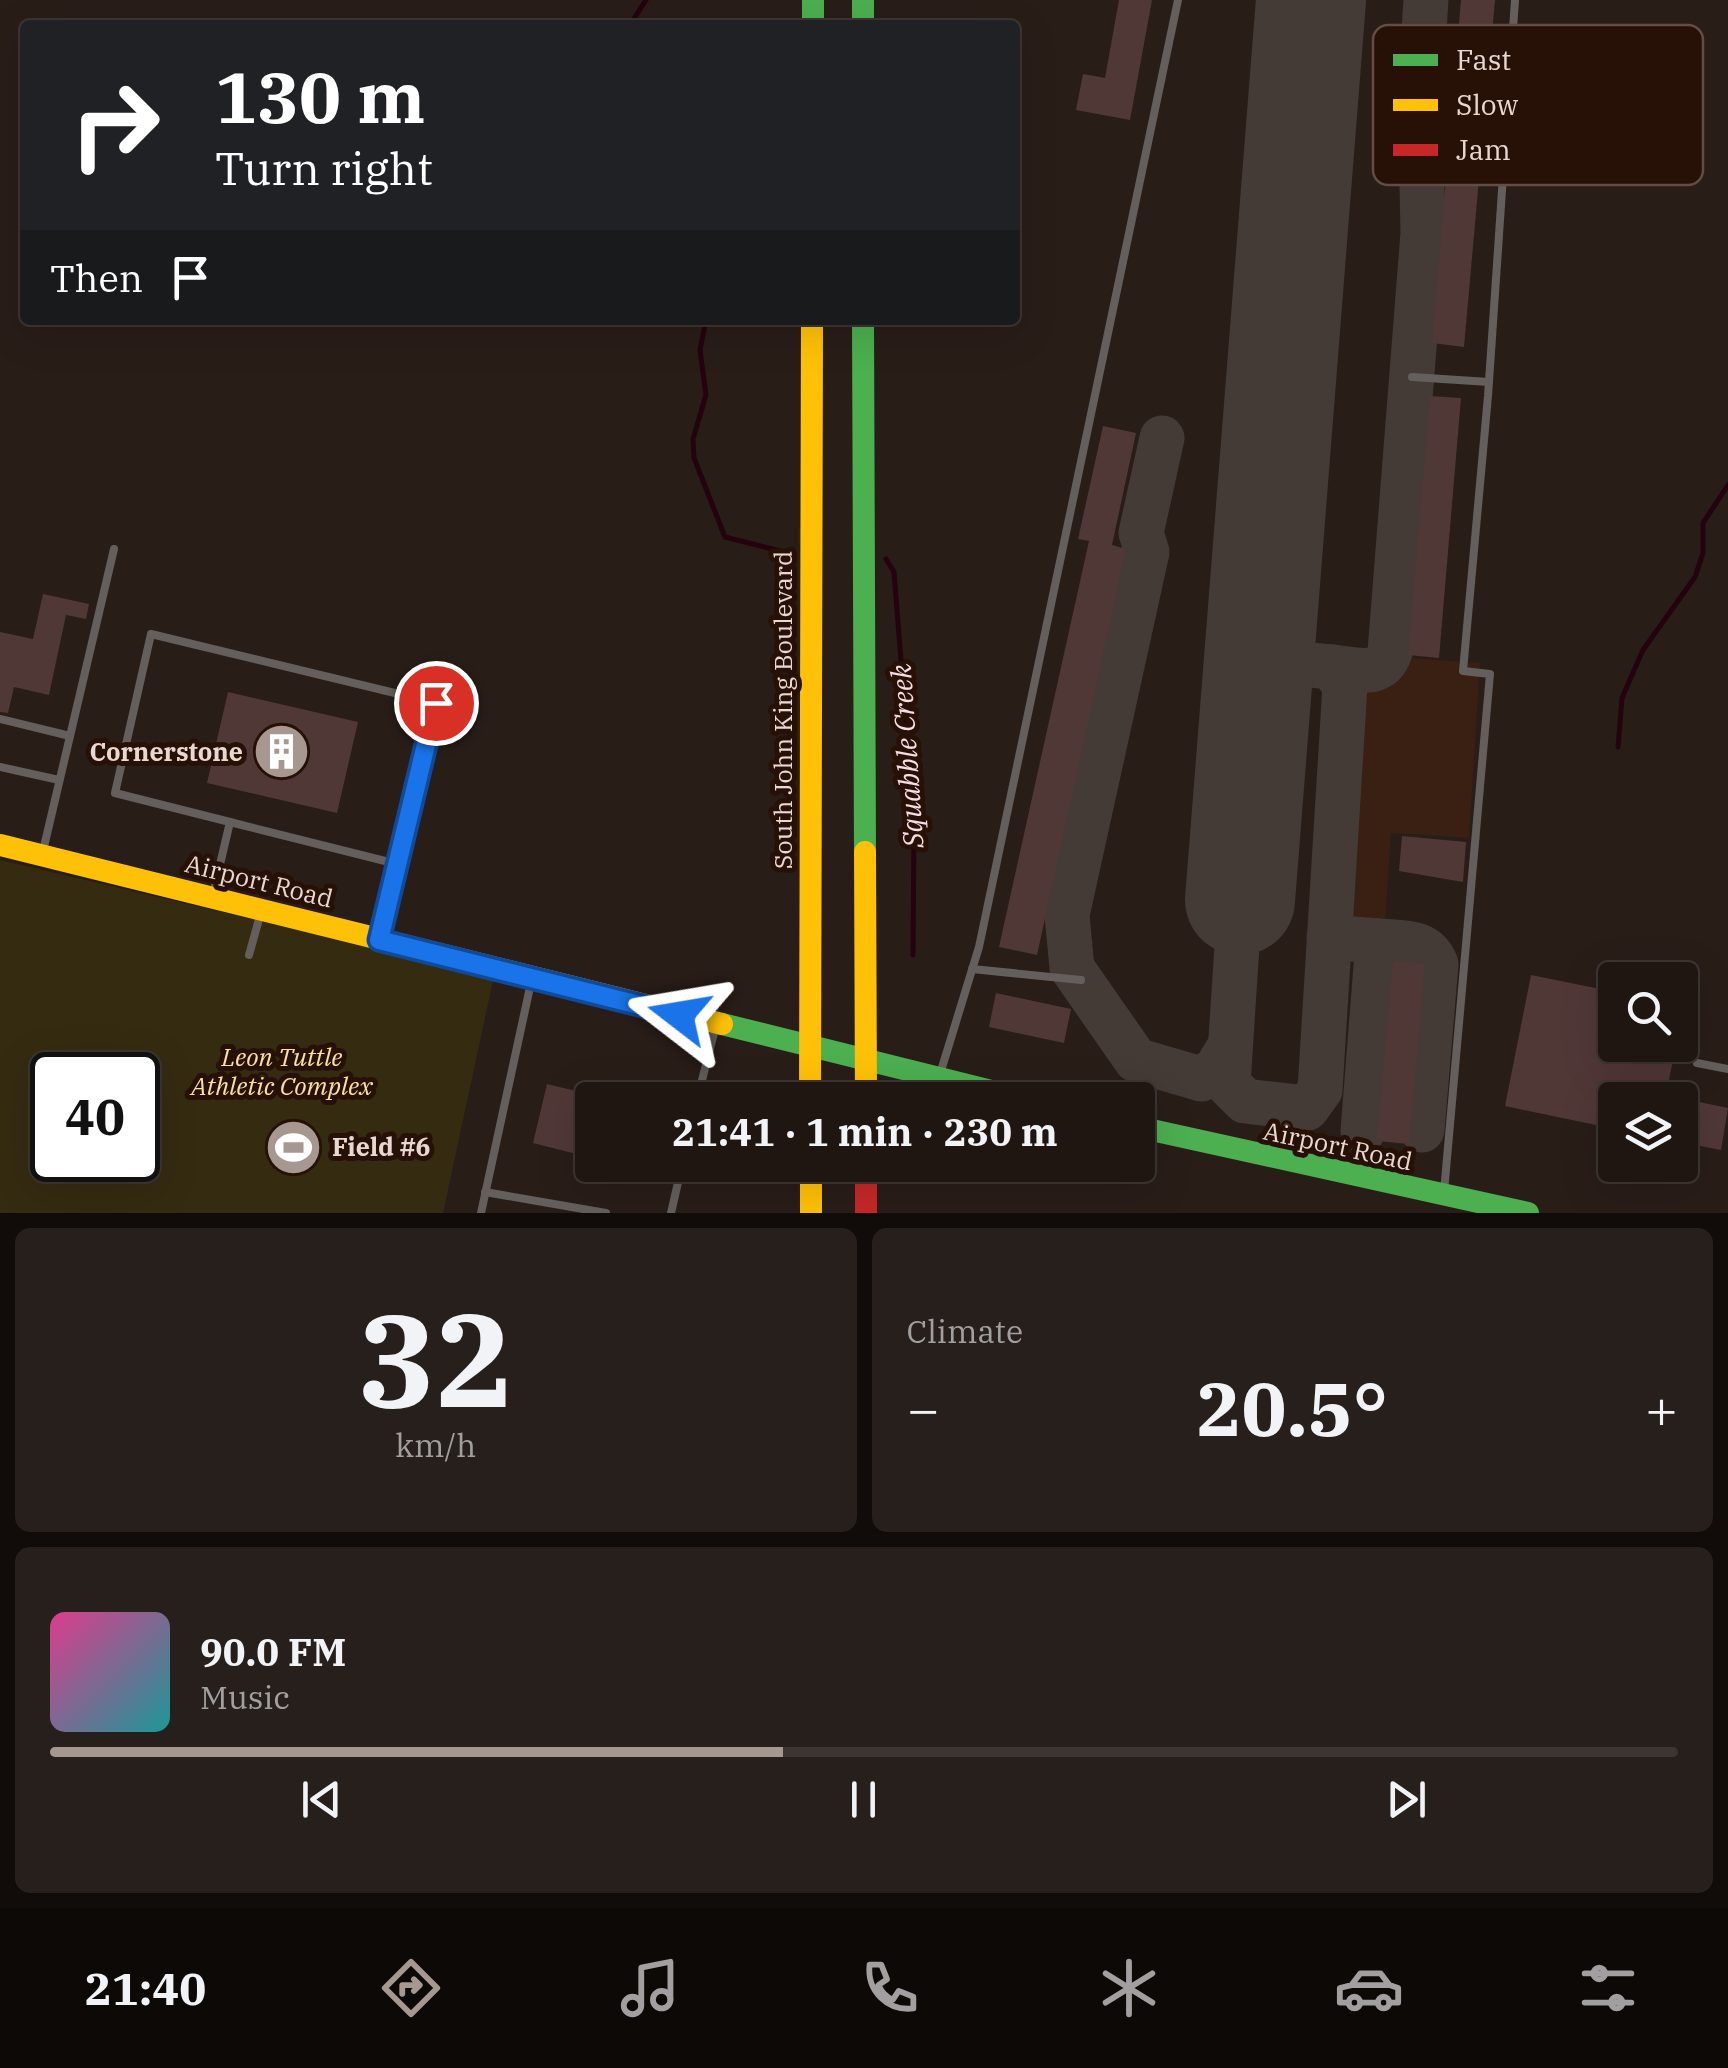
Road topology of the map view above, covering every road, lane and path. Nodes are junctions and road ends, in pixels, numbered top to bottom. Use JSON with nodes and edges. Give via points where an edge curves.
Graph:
{"nodes":[{"id":1,"x":1178,"y":0,"type":"edge"},
{"id":2,"x":1515,"y":0,"type":"edge"},
{"id":3,"x":1513,"y":25,"type":"edge"},
{"id":4,"x":1502,"y":185,"type":"edge"},
{"id":5,"x":812,"y":325,"type":"edge"},
{"id":6,"x":863,"y":325,"type":"edge"},
{"id":7,"x":1412,"y":377,"type":"dead end"},
{"id":8,"x":1489,"y":382,"type":"junction"},
{"id":9,"x":114,"y":549,"type":"dead end"},
{"id":10,"x":0,"y":719,"type":"edge"},
{"id":11,"x":70,"y":736,"type":"junction"},
{"id":12,"x":0,"y":767,"type":"edge"},
{"id":13,"x":59,"y":780,"type":"junction"},
{"id":14,"x":230,"y":822,"type":"junction"},
{"id":15,"x":0,"y":845,"type":"edge"},
{"id":16,"x":42,"y":855,"type":"junction"},
{"id":17,"x":398,"y":864,"type":"junction"},
{"id":18,"x":212,"y":898,"type":"junction"},
{"id":19,"x":262,"y":910,"type":"junction"},
{"id":20,"x":379,"y":940,"type":"junction"},
{"id":21,"x":249,"y":956,"type":"dead end"},
{"id":22,"x":972,"y":969,"type":"junction"},
{"id":23,"x":532,"y":978,"type":"junction"},
{"id":24,"x":1081,"y":980,"type":"dead end"},
{"id":25,"x":716,"y":1024,"type":"junction"},
{"id":26,"x":809,"y":1046,"type":"junction"},
{"id":27,"x":866,"y":1060,"type":"junction"},
{"id":28,"x":1697,"y":1063,"type":"dead end"},
{"id":29,"x":1728,"y":1069,"type":"edge"},
{"id":30,"x":938,"y":1078,"type":"junction"},
{"id":31,"x":702,"y":1082,"type":"edge"},
{"id":32,"x":810,"y":1082,"type":"edge"},
{"id":33,"x":866,"y":1082,"type":"edge"},
{"id":34,"x":954,"y":1082,"type":"edge"},
{"id":35,"x":1155,"y":1131,"type":"edge"},
{"id":36,"x":678,"y":1182,"type":"edge"},
{"id":37,"x":810,"y":1182,"type":"edge"},
{"id":38,"x":866,"y":1182,"type":"edge"},
{"id":39,"x":484,"y":1192,"type":"junction"},
{"id":40,"x":1443,"y":1196,"type":"junction"},
{"id":41,"x":482,"y":1213,"type":"edge"},
{"id":42,"x":606,"y":1213,"type":"edge"},
{"id":43,"x":671,"y":1213,"type":"edge"},
{"id":44,"x":811,"y":1213,"type":"edge"},
{"id":45,"x":866,"y":1213,"type":"edge"},
{"id":46,"x":1528,"y":1213,"type":"edge"}],
"edges":[{"from":1,"to":22,"type":"lane"},
{"from":2,"to":3,"type":"lane"},
{"from":4,"to":8,"type":"lane"},
{"from":5,"to":26,"type":"main road","name":"South John King Boulevard"},
{"from":6,"to":27,"type":"main road"},
{"from":7,"to":8,"type":"lane"},
{"from":8,"to":40,"type":"lane","via":[[1463,671],[1490,674]]},
{"from":9,"to":11,"type":"lane"},
{"from":10,"to":11,"type":"lane"},
{"from":11,"to":13,"type":"lane"},
{"from":12,"to":13,"type":"lane"},
{"from":13,"to":16,"type":"lane"},
{"from":14,"to":17,"type":"lane"},
{"from":14,"to":17,"type":"lane","via":[[115,793],[152,634],[436,703]]},
{"from":14,"to":18,"type":"lane"},
{"from":15,"to":16,"type":"main road","name":"Airport Road"},
{"from":16,"to":18,"type":"main road","name":"Airport Road"},
{"from":17,"to":20,"type":"lane"},
{"from":18,"to":19,"type":"main road","name":"Airport Road"},
{"from":19,"to":20,"type":"main road","name":"Airport Road"},
{"from":19,"to":21,"type":"lane"},
{"from":20,"to":23,"type":"main road","name":"Airport Road"},
{"from":22,"to":24,"type":"lane"},
{"from":22,"to":30,"type":"lane"},
{"from":23,"to":25,"type":"main road","name":"Airport Road"},
{"from":23,"to":39,"type":"lane"},
{"from":25,"to":26,"type":"main road","name":"Airport Road"},
{"from":25,"to":31,"type":"lane"},
{"from":26,"to":27,"type":"main road","name":"Airport Road"},
{"from":26,"to":32,"type":"main road","name":"South John King Boulevard"},
{"from":27,"to":30,"type":"main road","name":"Airport Road"},
{"from":27,"to":33,"type":"main road"},
{"from":28,"to":29,"type":"lane"},
{"from":30,"to":34,"type":"main road","name":"Airport Road"},
{"from":35,"to":40,"type":"main road","name":"Airport Road"},
{"from":36,"to":43,"type":"lane"},
{"from":37,"to":44,"type":"main road"},
{"from":38,"to":45,"type":"main road"},
{"from":39,"to":41,"type":"lane"},
{"from":39,"to":42,"type":"lane"},
{"from":40,"to":46,"type":"main road","name":"Airport Road"}]}
